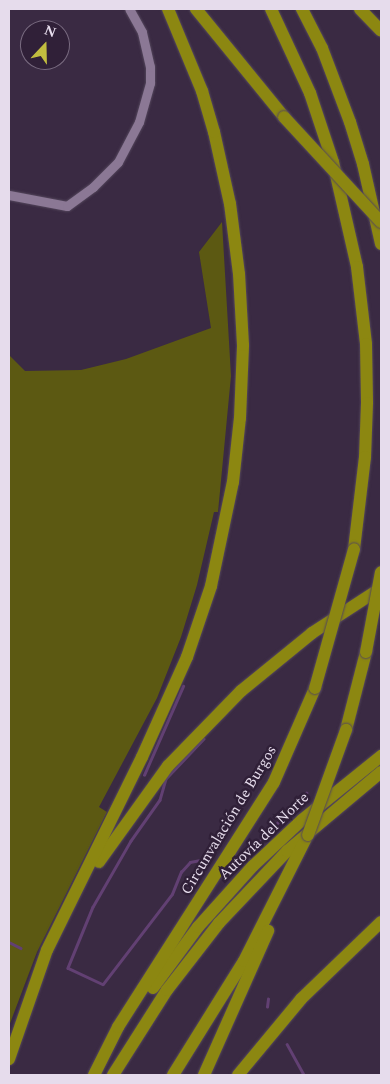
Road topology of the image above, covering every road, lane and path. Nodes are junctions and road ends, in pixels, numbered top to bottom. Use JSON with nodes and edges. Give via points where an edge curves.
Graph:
{"nodes":[{"id":1,"x":129,"y":9,"type":"edge"},
{"id":2,"x":168,"y":9,"type":"edge"},
{"id":3,"x":196,"y":9,"type":"edge"},
{"id":4,"x":271,"y":9,"type":"edge"},
{"id":5,"x":302,"y":9,"type":"edge"},
{"id":6,"x":360,"y":9,"type":"edge"},
{"id":7,"x":381,"y":31,"type":"edge"},
{"id":8,"x":9,"y":195,"type":"edge"},
{"id":9,"x":381,"y":222,"type":"edge"},
{"id":10,"x":381,"y":244,"type":"edge"},
{"id":11,"x":381,"y":572,"type":"edge"},
{"id":12,"x":381,"y":588,"type":"edge"},
{"id":13,"x":381,"y":756,"type":"edge"},
{"id":14,"x":381,"y":772,"type":"edge"},
{"id":15,"x":308,"y":834,"type":"junction"},
{"id":16,"x":381,"y":922,"type":"edge"},
{"id":17,"x":36,"y":980,"type":"junction"},
{"id":18,"x":9,"y":1059,"type":"edge"},
{"id":19,"x":95,"y":1075,"type":"edge"},
{"id":20,"x":113,"y":1075,"type":"edge"},
{"id":21,"x":174,"y":1075,"type":"edge"},
{"id":22,"x":204,"y":1075,"type":"edge"},
{"id":23,"x":238,"y":1075,"type":"edge"}],
"edges":[{"from":1,"to":8,"type":"street","via":[[142,32],[150,83],[139,122],[123,155],[106,176],[67,206]]},
{"from":2,"to":17,"type":"highway","via":[[207,107],[230,204],[239,274],[243,345],[233,482],[210,586],[187,657],[142,757],[59,924]]},
{"from":3,"to":9,"type":"highway","bridge":true,"via":[[284,117]]},
{"from":4,"to":19,"type":"highway","name":"Circunvalación de Burgos","bridge":true,"via":[[307,86],[333,162],[357,267],[367,387],[365,457],[354,549],[315,688],[274,782],[118,1027]]},
{"from":5,"to":10,"type":"highway","via":[[322,48],[350,122]]},
{"from":6,"to":7,"type":"highway"},
{"from":11,"to":15,"type":"highway","bridge":true,"via":[[366,652],[346,730]]},
{"from":12,"to":17,"type":"highway","via":[[275,662],[168,766],[108,847]]},
{"from":13,"to":19,"type":"highway","name":"Autovía del Norte","via":[[288,832],[226,894],[173,958]]},
{"from":14,"to":20,"type":"highway","name":"Autovía del Norte","via":[[287,851],[224,917],[166,990]]},
{"from":15,"to":21,"type":"highway","via":[[244,961]]},
{"from":15,"to":22,"type":"highway"},
{"from":16,"to":23,"type":"highway","via":[[301,999]]},
{"from":17,"to":18,"type":"highway"}]}
